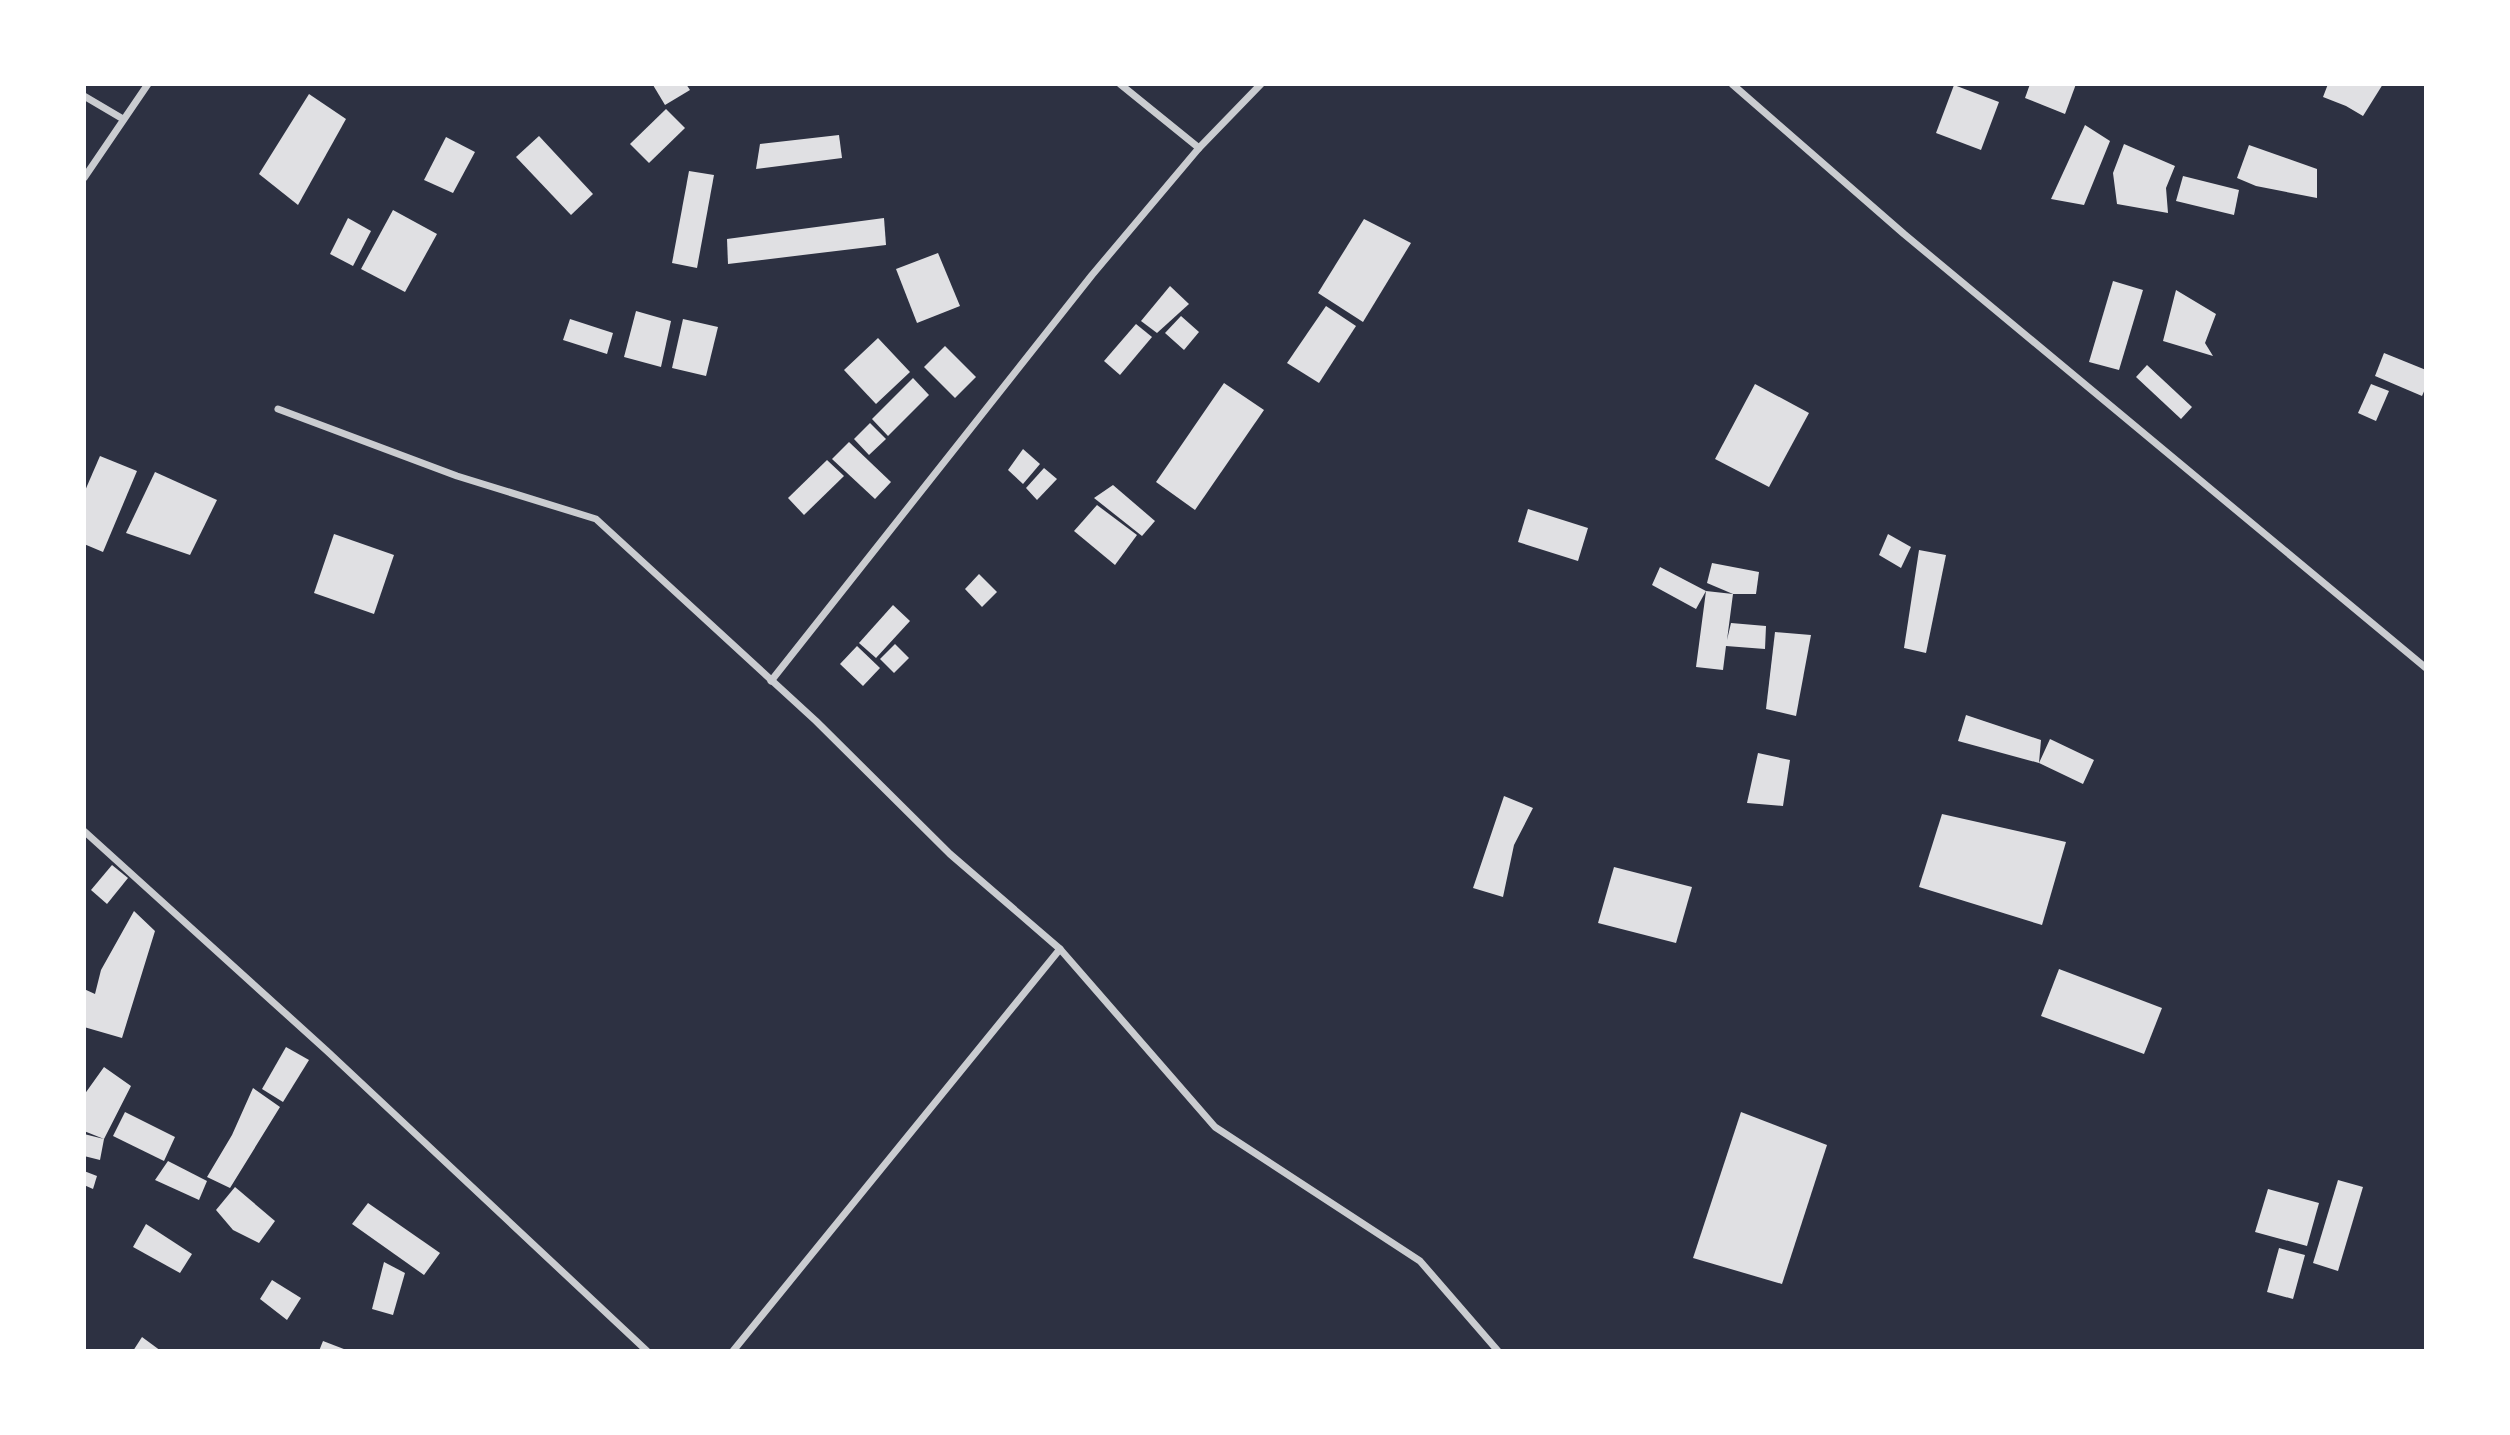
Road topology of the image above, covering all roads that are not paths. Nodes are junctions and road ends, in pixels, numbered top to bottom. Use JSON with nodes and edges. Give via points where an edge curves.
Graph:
{"nodes":[{"id":1,"x":148,"y":84,"type":"edge"},
{"id":2,"x":1121,"y":84,"type":"edge"},
{"id":3,"x":1261,"y":84,"type":"edge"},
{"id":4,"x":1731,"y":84,"type":"edge"},
{"id":5,"x":84,"y":96,"type":"edge"},
{"id":6,"x":123,"y":119,"type":"junction"},
{"id":7,"x":1199,"y":148,"type":"junction"},
{"id":8,"x":84,"y":178,"type":"edge"},
{"id":9,"x":278,"y":409,"type":"dead end"},
{"id":10,"x":2426,"y":668,"type":"edge"},
{"id":11,"x":771,"y":681,"type":"junction"},
{"id":12,"x":84,"y":831,"type":"edge"},
{"id":13,"x":1060,"y":949,"type":"junction"},
{"id":14,"x":647,"y":1351,"type":"edge"},
{"id":15,"x":733,"y":1351,"type":"edge"},
{"id":16,"x":1498,"y":1351,"type":"edge"}],
"edges":[{"from":1,"to":6,"type":"street"},
{"from":2,"to":7,"type":"street"},
{"from":3,"to":7,"type":"street"},
{"from":4,"to":10,"type":"street","via":[[1904,234]]},
{"from":5,"to":6,"type":"street"},
{"from":6,"to":8,"type":"street"},
{"from":7,"to":11,"type":"street","via":[[1092,275]]},
{"from":9,"to":11,"type":"street","via":[[457,477],[596,519]]},
{"from":11,"to":13,"type":"street","via":[[950,854]]},
{"from":12,"to":14,"type":"street"},
{"from":13,"to":15,"type":"street"},
{"from":13,"to":16,"type":"street","via":[[1215,1127],[1420,1261]]}]}
